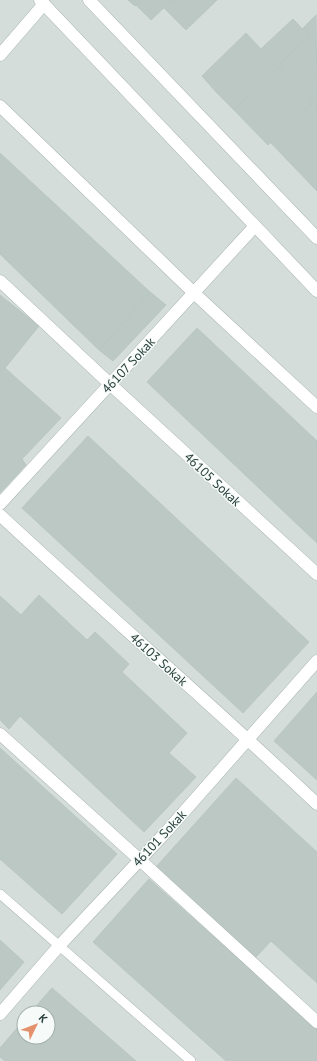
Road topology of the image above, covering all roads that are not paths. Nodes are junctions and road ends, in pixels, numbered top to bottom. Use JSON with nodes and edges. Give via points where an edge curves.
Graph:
{"nodes":[{"id":1,"x":89,"y":0,"type":"edge"},
{"id":2,"x":42,"y":2,"type":"edge"},
{"id":3,"x":0,"y":55,"type":"edge"},
{"id":4,"x":0,"y":106,"type":"edge"},
{"id":5,"x":255,"y":226,"type":"junction"},
{"id":6,"x":317,"y":238,"type":"edge"},
{"id":7,"x":0,"y":281,"type":"edge"},
{"id":8,"x":317,"y":290,"type":"edge"},
{"id":9,"x":194,"y":293,"type":"junction"},
{"id":10,"x":110,"y":384,"type":"junction"},
{"id":11,"x":317,"y":407,"type":"edge"},
{"id":12,"x":0,"y":504,"type":"edge"},
{"id":13,"x":0,"y":516,"type":"edge"},
{"id":14,"x":317,"y":574,"type":"edge"},
{"id":15,"x":317,"y":661,"type":"edge"},
{"id":16,"x":0,"y":734,"type":"edge"},
{"id":17,"x":249,"y":740,"type":"junction"},
{"id":18,"x":317,"y":804,"type":"edge"},
{"id":19,"x":140,"y":860,"type":"junction"},
{"id":20,"x":0,"y":894,"type":"edge"},
{"id":21,"x":59,"y":946,"type":"junction"},
{"id":22,"x":0,"y":1014,"type":"edge"},
{"id":23,"x":317,"y":1022,"type":"edge"},
{"id":24,"x":191,"y":1061,"type":"edge"}],
"edges":[{"from":1,"to":6,"type":"street"},
{"from":2,"to":3,"type":"street"},
{"from":2,"to":5,"type":"street"},
{"from":4,"to":9,"type":"street"},
{"from":5,"to":8,"type":"street"},
{"from":5,"to":9,"type":"street","name":"46107 Sokak"},
{"from":7,"to":10,"type":"street","name":"46105 Sokak"},
{"from":9,"to":10,"type":"street","name":"46107 Sokak"},
{"from":9,"to":11,"type":"street"},
{"from":10,"to":12,"type":"street","name":"46107 Sokak"},
{"from":10,"to":14,"type":"street","name":"46105 Sokak"},
{"from":13,"to":17,"type":"street","name":"46103 Sokak"},
{"from":15,"to":17,"type":"street","name":"46101 Sokak"},
{"from":16,"to":19,"type":"street"},
{"from":17,"to":18,"type":"street","name":"46103 Sokak"},
{"from":17,"to":19,"type":"street","name":"46101 Sokak"},
{"from":19,"to":21,"type":"street","name":"46101 Sokak"},
{"from":19,"to":23,"type":"street"},
{"from":20,"to":21,"type":"lane"},
{"from":21,"to":22,"type":"street","name":"46101 Sokak"},
{"from":21,"to":24,"type":"lane"}]}
